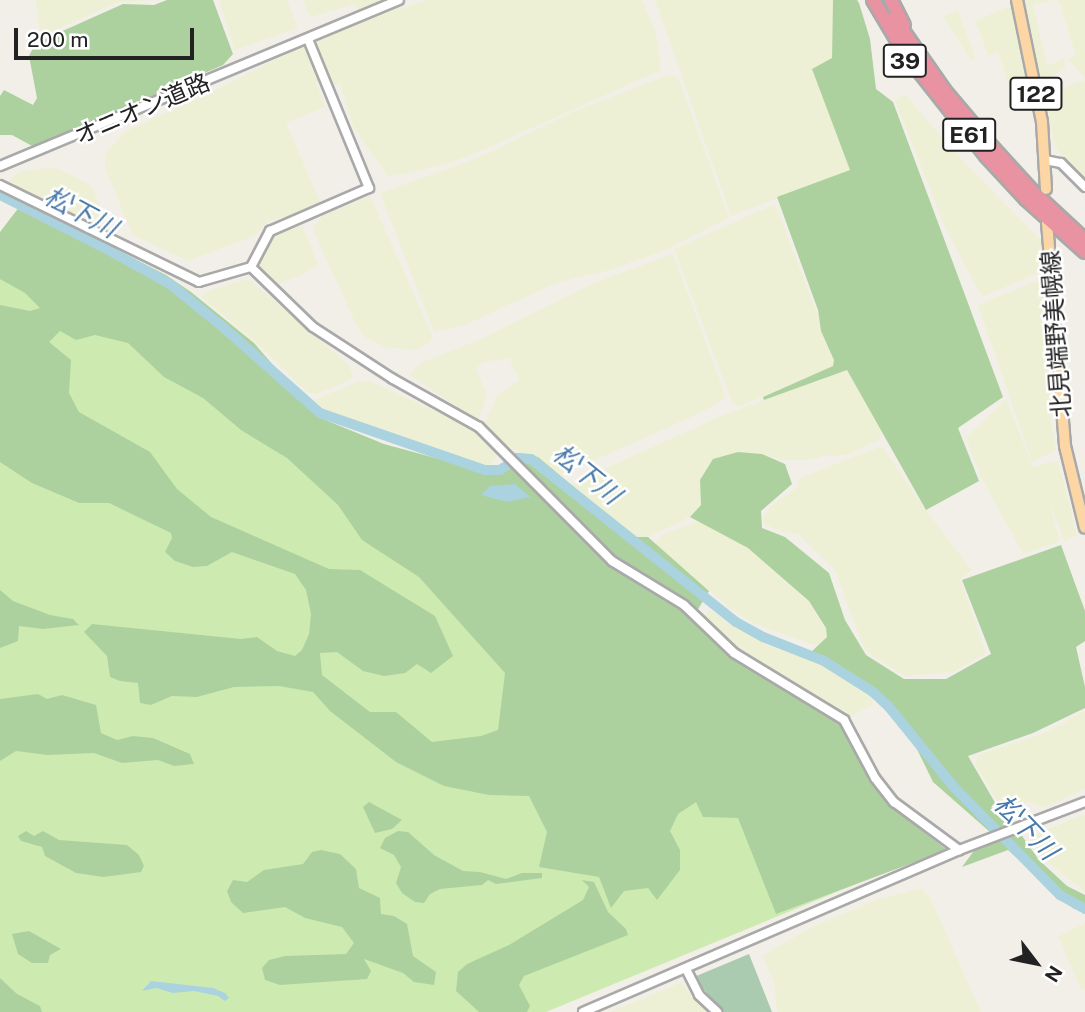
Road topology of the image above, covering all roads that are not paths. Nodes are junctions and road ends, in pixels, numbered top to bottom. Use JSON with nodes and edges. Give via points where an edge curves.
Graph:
{"nodes":[{"id":1,"x":399,"y":0,"type":"edge"},
{"id":2,"x":863,"y":0,"type":"edge"},
{"id":3,"x":873,"y":0,"type":"edge"},
{"id":4,"x":883,"y":0,"type":"edge"},
{"id":5,"x":891,"y":0,"type":"edge"},
{"id":6,"x":1017,"y":0,"type":"edge"},
{"id":7,"x":308,"y":39,"type":"junction"},
{"id":8,"x":920,"y":59,"type":"junction"},
{"id":9,"x":954,"y":117,"type":"junction"},
{"id":10,"x":1045,"y":160,"type":"junction"},
{"id":11,"x":0,"y":166,"type":"edge"},
{"id":12,"x":0,"y":185,"type":"edge"},
{"id":13,"x":1085,"y":187,"type":"edge"},
{"id":14,"x":1046,"y":189,"type":"dead end"},
{"id":15,"x":1047,"y":222,"type":"dead end"},
{"id":16,"x":1085,"y":240,"type":"edge"},
{"id":17,"x":1085,"y":252,"type":"edge"},
{"id":18,"x":251,"y":267,"type":"junction"},
{"id":19,"x":1085,"y":528,"type":"edge"},
{"id":20,"x":1085,"y":802,"type":"edge"},
{"id":21,"x":959,"y":850,"type":"junction"},
{"id":22,"x":686,"y":970,"type":"junction"},
{"id":23,"x":583,"y":1012,"type":"edge"},
{"id":24,"x":717,"y":1012,"type":"edge"}],
"edges":[{"from":1,"to":7,"type":"street","name":"オニオン道路"},
{"from":2,"to":9,"type":"highway","number":"39","via":[[900,55]]},
{"from":3,"to":9,"type":"highway","number":"E61"},
{"from":4,"to":8,"type":"highway","number":"E61"},
{"from":5,"to":8,"type":"highway","number":"39"},
{"from":6,"to":10,"type":"main road","number":"122","via":[[1042,122]]},
{"from":7,"to":11,"type":"street","name":"オニオン道路"},
{"from":7,"to":18,"type":"street","via":[[369,188],[270,231]]},
{"from":8,"to":16,"type":"highway","number":"E61","via":[[1034,193]]},
{"from":9,"to":17,"type":"highway","number":"E61","via":[[1026,199]]},
{"from":10,"to":13,"type":"street","via":[[1061,163]]},
{"from":10,"to":14,"type":"main road","number":"122"},
{"from":12,"to":18,"type":"street","via":[[191,279],[209,281]]},
{"from":15,"to":19,"type":"main road","name":"北見端野美幌線","via":[[1065,446]]},
{"from":18,"to":21,"type":"street","via":[[313,327],[393,379],[480,427],[612,561],[684,605],[734,653],[844,720],[875,778],[894,802]]},
{"from":20,"to":21,"type":"street"},
{"from":21,"to":22,"type":"street"},
{"from":22,"to":23,"type":"street"},
{"from":22,"to":24,"type":"street","via":[[699,995]]}]}
